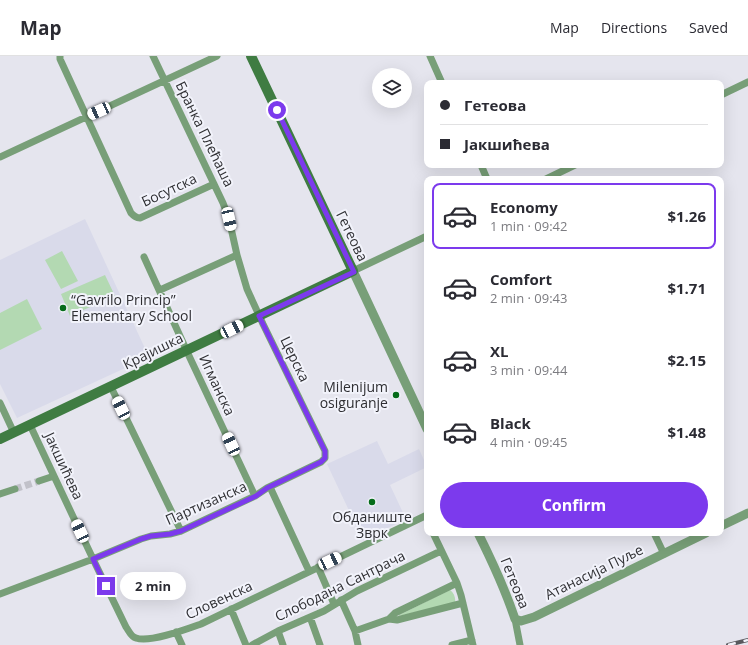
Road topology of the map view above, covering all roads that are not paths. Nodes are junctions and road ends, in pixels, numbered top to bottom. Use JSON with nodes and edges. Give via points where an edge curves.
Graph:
{"nodes":[{"id":1,"x":60,"y":56,"type":"edge"},
{"id":2,"x":153,"y":56,"type":"edge"},
{"id":3,"x":217,"y":56,"type":"edge"},
{"id":4,"x":251,"y":56,"type":"edge"},
{"id":5,"x":430,"y":56,"type":"edge"},
{"id":6,"x":441,"y":80,"type":"edge"},
{"id":7,"x":165,"y":81,"type":"junction"},
{"id":8,"x":748,"y":82,"type":"edge"},
{"id":9,"x":724,"y":94,"type":"edge"},
{"id":10,"x":86,"y":117,"type":"junction"},
{"id":11,"x":0,"y":157,"type":"edge"},
{"id":12,"x":569,"y":168,"type":"edge"},
{"id":13,"x":552,"y":176,"type":"edge"},
{"id":14,"x":214,"y":184,"type":"junction"},
{"id":15,"x":424,"y":237,"type":"edge"},
{"id":16,"x":237,"y":255,"type":"junction"},
{"id":17,"x":144,"y":258,"type":"dead end"},
{"id":18,"x":354,"y":272,"type":"junction"},
{"id":19,"x":160,"y":290,"type":"junction"},
{"id":20,"x":259,"y":316,"type":"junction"},
{"id":21,"x":187,"y":350,"type":"junction"},
{"id":22,"x":111,"y":387,"type":"junction"},
{"id":23,"x":0,"y":403,"type":"edge"},
{"id":24,"x":424,"y":423,"type":"edge"},
{"id":25,"x":30,"y":425,"type":"junction"},
{"id":26,"x":14,"y":433,"type":"junction"},
{"id":27,"x":0,"y":439,"type":"edge"},
{"id":28,"x":325,"y":458,"type":"joint"},
{"id":29,"x":54,"y":476,"type":"junction"},
{"id":30,"x":39,"y":481,"type":"tunnel mouth"},
{"id":31,"x":270,"y":487,"type":"junction"},
{"id":32,"x":15,"y":489,"type":"tunnel mouth"},
{"id":33,"x":0,"y":494,"type":"edge"},
{"id":34,"x":256,"y":496,"type":"junction"},
{"id":35,"x":748,"y":513,"type":"edge"},
{"id":36,"x":424,"y":518,"type":"edge"},
{"id":37,"x":724,"y":525,"type":"edge"},
{"id":38,"x":181,"y":531,"type":"junction"},
{"id":39,"x":434,"y":536,"type":"edge"},
{"id":40,"x":479,"y":536,"type":"edge"},
{"id":41,"x":655,"y":536,"type":"edge"},
{"id":42,"x":700,"y":536,"type":"edge"},
{"id":43,"x":441,"y":551,"type":"junction"},
{"id":44,"x":664,"y":554,"type":"junction"},
{"id":45,"x":93,"y":559,"type":"junction"},
{"id":46,"x":318,"y":567,"type":"junction"},
{"id":47,"x":309,"y":571,"type":"junction"},
{"id":48,"x":457,"y":583,"type":"junction"},
{"id":49,"x":0,"y":594,"type":"edge"},
{"id":50,"x":338,"y":602,"type":"junction"},
{"id":51,"x":463,"y":603,"type":"junction"},
{"id":52,"x":231,"y":609,"type":"junction"},
{"id":53,"x":310,"y":617,"type":"junction"},
{"id":54,"x":515,"y":619,"type":"junction"},
{"id":55,"x":389,"y":620,"type":"junction"},
{"id":56,"x":278,"y":631,"type":"junction"},
{"id":57,"x":355,"y":631,"type":"junction"},
{"id":58,"x":176,"y":632,"type":"junction"},
{"id":59,"x":137,"y":642,"type":"edge"},
{"id":60,"x":473,"y":643,"type":"edge"},
{"id":61,"x":182,"y":645,"type":"edge"},
{"id":62,"x":246,"y":645,"type":"edge"},
{"id":63,"x":252,"y":645,"type":"edge"},
{"id":64,"x":282,"y":645,"type":"edge"},
{"id":65,"x":320,"y":645,"type":"edge"},
{"id":66,"x":358,"y":645,"type":"edge"},
{"id":67,"x":452,"y":645,"type":"edge"},
{"id":68,"x":520,"y":645,"type":"edge"}],
"edges":[{"from":1,"to":10,"type":"street"},
{"from":2,"to":7,"type":"street","name":"Бранка Плећаша"},
{"from":3,"to":7,"type":"street"},
{"from":4,"to":18,"type":"main road","name":"Гетеова"},
{"from":5,"to":6,"type":"street"},
{"from":7,"to":10,"type":"street"},
{"from":7,"to":14,"type":"street","name":"Бранка Плећаша"},
{"from":8,"to":9,"type":"street"},
{"from":10,"to":11,"type":"street"},
{"from":10,"to":14,"type":"street","name":"Босутска","via":[[131,213],[136,217],[140,218]]},
{"from":12,"to":13,"type":"street"},
{"from":14,"to":16,"type":"street","name":"Бранка Плећаша","via":[[229,219]]},
{"from":15,"to":18,"type":"street","name":"Крајишка"},
{"from":16,"to":19,"type":"street"},
{"from":16,"to":20,"type":"street","name":"Бранка Плећаша","via":[[247,289]]},
{"from":17,"to":19,"type":"street","name":"Игманска"},
{"from":18,"to":20,"type":"main road","name":"Крајишка"},
{"from":18,"to":24,"type":"street","name":"Гетеова"},
{"from":19,"to":21,"type":"street","name":"Игманска"},
{"from":20,"to":21,"type":"main road","name":"Крајишка"},
{"from":20,"to":28,"type":"street","name":"Церска","via":[[325,451]]},
{"from":21,"to":22,"type":"main road","name":"Крајишка"},
{"from":21,"to":34,"type":"street","name":"Игманска"},
{"from":22,"to":25,"type":"main road","name":"Крајишка"},
{"from":22,"to":38,"type":"street"},
{"from":23,"to":26,"type":"street"},
{"from":25,"to":26,"type":"main road","name":"Крајишка"},
{"from":25,"to":29,"type":"street","name":"Јакшићева"},
{"from":26,"to":27,"type":"main road","name":"Крајишка"},
{"from":28,"to":31,"type":"street","name":"Партизанска"},
{"from":29,"to":30,"type":"street"},
{"from":29,"to":45,"type":"street","name":"Јакшићева"},
{"from":31,"to":34,"type":"street","name":"Партизанска"},
{"from":31,"to":47,"type":"street"},
{"from":32,"to":33,"type":"street"},
{"from":34,"to":38,"type":"street","name":"Партизанска"},
{"from":35,"to":37,"type":"street"},
{"from":36,"to":46,"type":"street","name":"Словенска"},
{"from":38,"to":45,"type":"street","name":"Партизанска","via":[[141,539]]},
{"from":39,"to":43,"type":"street"},
{"from":40,"to":54,"type":"street","name":"Гетеова"},
{"from":41,"to":44,"type":"street"},
{"from":42,"to":44,"type":"street","name":"Атанасија Пуље"},
{"from":43,"to":48,"type":"street"},
{"from":43,"to":50,"type":"street","name":"Слободана Сантрача"},
{"from":44,"to":54,"type":"street","name":"Атанасија Пуље","via":[[534,617],[521,621]]},
{"from":45,"to":49,"type":"street","name":"Партизанска"},
{"from":45,"to":59,"type":"street","name":"Јакшићева","via":[[126,627]]},
{"from":46,"to":47,"type":"street","name":"Словенска"},
{"from":46,"to":50,"type":"street"},
{"from":47,"to":52,"type":"street","name":"Словенска"},
{"from":48,"to":51,"type":"street"},
{"from":48,"to":55,"type":"street","via":[[395,613]]},
{"from":50,"to":53,"type":"street","name":"Слободана Сантрача"},
{"from":50,"to":57,"type":"street"},
{"from":51,"to":55,"type":"street"},
{"from":51,"to":60,"type":"street"},
{"from":52,"to":58,"type":"street","name":"Словенска","via":[[201,624]]},
{"from":52,"to":62,"type":"street"},
{"from":53,"to":56,"type":"street","name":"Слободана Сантрача"},
{"from":53,"to":65,"type":"street"},
{"from":54,"to":68,"type":"street","name":"Гетеова"},
{"from":55,"to":57,"type":"street"},
{"from":56,"to":63,"type":"street","name":"Слободана Сантрача"},
{"from":56,"to":64,"type":"street"},
{"from":57,"to":66,"type":"street"},
{"from":58,"to":59,"type":"street","name":"Словенска"},
{"from":58,"to":61,"type":"street"},
{"from":60,"to":67,"type":"street"}]}
